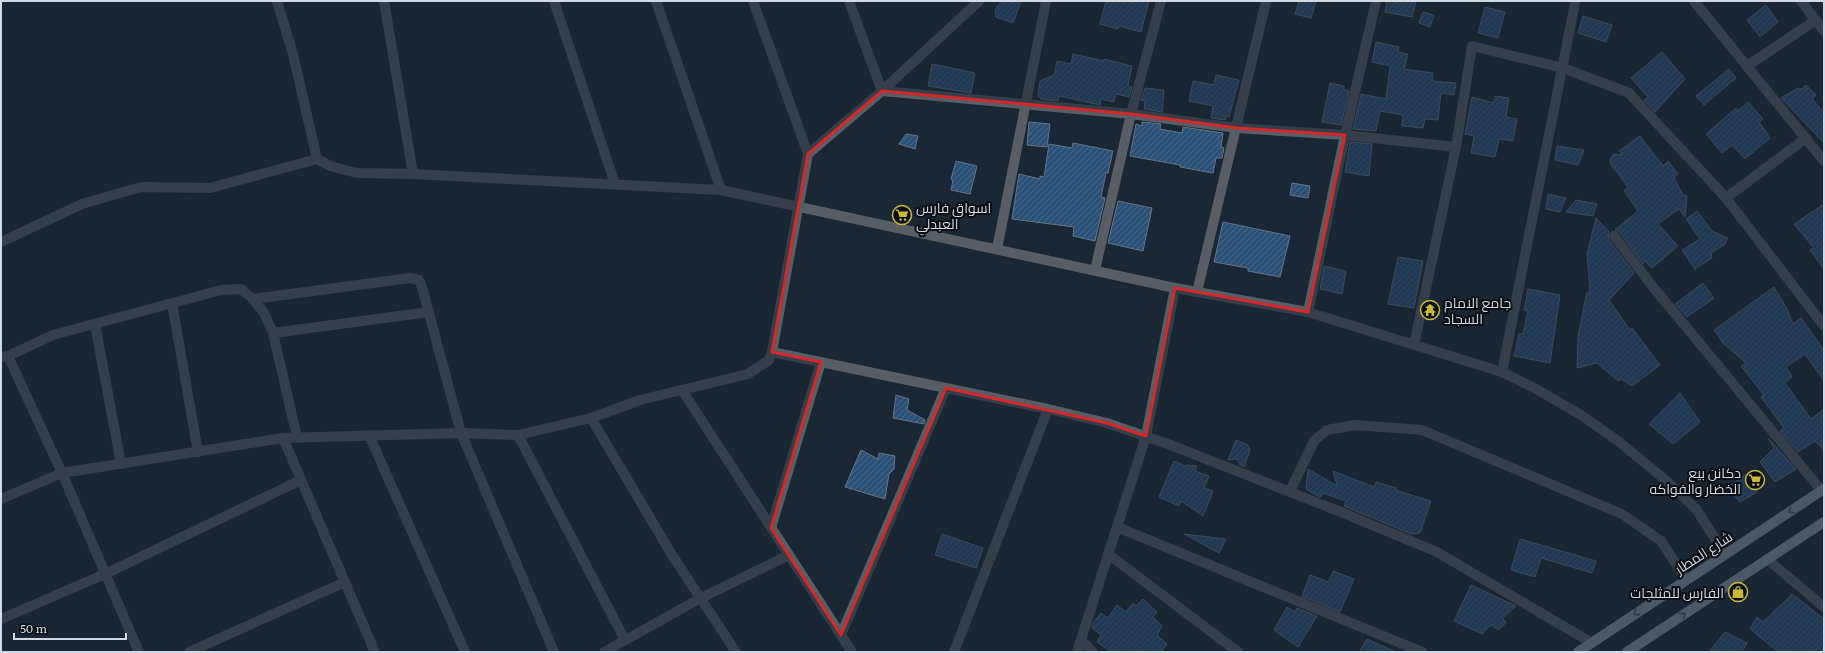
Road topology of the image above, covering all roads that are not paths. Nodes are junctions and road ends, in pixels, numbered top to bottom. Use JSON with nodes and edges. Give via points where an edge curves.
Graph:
{"nodes":[{"id":1,"x":277,"y":1,"type":"edge"},
{"id":2,"x":384,"y":1,"type":"edge"},
{"id":3,"x":554,"y":1,"type":"edge"},
{"id":4,"x":656,"y":1,"type":"edge"},
{"id":5,"x":753,"y":1,"type":"edge"},
{"id":6,"x":849,"y":1,"type":"edge"},
{"id":7,"x":1046,"y":1,"type":"edge"},
{"id":8,"x":1161,"y":1,"type":"edge"},
{"id":9,"x":1266,"y":1,"type":"edge"},
{"id":10,"x":1376,"y":1,"type":"edge"},
{"id":11,"x":1694,"y":1,"type":"edge"},
{"id":12,"x":1801,"y":1,"type":"edge"},
{"id":13,"x":973,"y":3,"type":"edge"},
{"id":14,"x":1576,"y":3,"type":"dead end"},
{"id":15,"x":1816,"y":20,"type":"junction"},
{"id":16,"x":1824,"y":31,"type":"edge"},
{"id":17,"x":1747,"y":66,"type":"junction"},
{"id":18,"x":1563,"y":68,"type":"junction"},
{"id":19,"x":882,"y":90,"type":"junction"},
{"id":20,"x":1025,"y":104,"type":"junction"},
{"id":21,"x":1131,"y":114,"type":"junction"},
{"id":22,"x":1237,"y":128,"type":"junction"},
{"id":23,"x":1345,"y":136,"type":"junction"},
{"id":24,"x":1806,"y":138,"type":"junction"},
{"id":25,"x":1456,"y":147,"type":"junction"},
{"id":26,"x":808,"y":154,"type":"junction"},
{"id":27,"x":317,"y":159,"type":"junction"},
{"id":28,"x":1824,"y":161,"type":"edge"},
{"id":29,"x":413,"y":174,"type":"junction"},
{"id":30,"x":614,"y":184,"type":"junction"},
{"id":31,"x":721,"y":190,"type":"junction"},
{"id":32,"x":1726,"y":198,"type":"junction"},
{"id":33,"x":799,"y":207,"type":"junction"},
{"id":34,"x":1614,"y":236,"type":"dead end"},
{"id":35,"x":1,"y":241,"type":"edge"},
{"id":36,"x":997,"y":249,"type":"junction"},
{"id":37,"x":1095,"y":270,"type":"junction"},
{"id":38,"x":1175,"y":288,"type":"junction"},
{"id":39,"x":1197,"y":292,"type":"junction"},
{"id":40,"x":253,"y":299,"type":"junction"},
{"id":41,"x":172,"y":303,"type":"junction"},
{"id":42,"x":429,"y":312,"type":"junction"},
{"id":43,"x":1308,"y":312,"type":"junction"},
{"id":44,"x":95,"y":324,"type":"junction"},
{"id":45,"x":1824,"y":326,"type":"edge"},
{"id":46,"x":273,"y":333,"type":"junction"},
{"id":47,"x":1414,"y":345,"type":"junction"},
{"id":48,"x":772,"y":352,"type":"junction"},
{"id":49,"x":5,"y":356,"type":"edge"},
{"id":50,"x":822,"y":362,"type":"junction"},
{"id":51,"x":1502,"y":372,"type":"junction"},
{"id":52,"x":946,"y":388,"type":"junction"},
{"id":53,"x":682,"y":390,"type":"junction"},
{"id":54,"x":1048,"y":409,"type":"junction"},
{"id":55,"x":591,"y":418,"type":"junction"},
{"id":56,"x":461,"y":433,"type":"junction"},
{"id":57,"x":369,"y":435,"type":"junction"},
{"id":58,"x":518,"y":435,"type":"junction"},
{"id":59,"x":1146,"y":436,"type":"junction"},
{"id":60,"x":297,"y":437,"type":"junction"},
{"id":61,"x":283,"y":438,"type":"junction"},
{"id":62,"x":198,"y":452,"type":"junction"},
{"id":63,"x":121,"y":464,"type":"junction"},
{"id":64,"x":62,"y":473,"type":"junction"},
{"id":65,"x":301,"y":480,"type":"junction"},
{"id":66,"x":1823,"y":490,"type":"edge"},
{"id":67,"x":1290,"y":491,"type":"junction"},
{"id":68,"x":1,"y":499,"type":"edge"},
{"id":69,"x":1824,"y":522,"type":"edge"},
{"id":70,"x":1117,"y":527,"type":"junction"},
{"id":71,"x":771,"y":528,"type":"junction"},
{"id":72,"x":1108,"y":554,"type":"junction"},
{"id":73,"x":1725,"y":554,"type":"junction"},
{"id":74,"x":789,"y":555,"type":"junction"},
{"id":75,"x":1767,"y":559,"type":"junction"},
{"id":76,"x":105,"y":574,"type":"junction"},
{"id":77,"x":1686,"y":579,"type":"junction"},
{"id":78,"x":345,"y":582,"type":"junction"},
{"id":79,"x":699,"y":599,"type":"junction"},
{"id":80,"x":1824,"y":607,"type":"edge"},
{"id":81,"x":1,"y":619,"type":"edge"},
{"id":82,"x":841,"y":635,"type":"junction"},
{"id":83,"x":625,"y":640,"type":"junction"},
{"id":84,"x":1081,"y":640,"type":"junction"},
{"id":85,"x":1592,"y":643,"type":"junction"},
{"id":86,"x":139,"y":652,"type":"edge"},
{"id":87,"x":189,"y":652,"type":"edge"},
{"id":88,"x":375,"y":652,"type":"edge"},
{"id":89,"x":465,"y":652,"type":"edge"},
{"id":90,"x":554,"y":652,"type":"edge"},
{"id":91,"x":604,"y":652,"type":"edge"},
{"id":92,"x":736,"y":652,"type":"edge"},
{"id":93,"x":852,"y":652,"type":"edge"},
{"id":94,"x":954,"y":652,"type":"edge"},
{"id":95,"x":1077,"y":652,"type":"edge"},
{"id":96,"x":1093,"y":652,"type":"edge"},
{"id":97,"x":1238,"y":652,"type":"edge"},
{"id":98,"x":1422,"y":652,"type":"edge"},
{"id":99,"x":1578,"y":652,"type":"edge"},
{"id":100,"x":1627,"y":652,"type":"edge"}],
"edges":[{"from":1,"to":27,"type":"street","via":[[293,54]]},
{"from":2,"to":29,"type":"street"},
{"from":3,"to":30,"type":"street"},
{"from":4,"to":31,"type":"street"},
{"from":5,"to":26,"type":"street"},
{"from":6,"to":19,"type":"street"},
{"from":7,"to":20,"type":"street"},
{"from":8,"to":21,"type":"street"},
{"from":9,"to":22,"type":"street"},
{"from":10,"to":23,"type":"street"},
{"from":11,"to":17,"type":"street"},
{"from":12,"to":15,"type":"street"},
{"from":13,"to":19,"type":"street"},
{"from":14,"to":18,"type":"street"},
{"from":15,"to":16,"type":"street"},
{"from":15,"to":17,"type":"street"},
{"from":17,"to":24,"type":"street"},
{"from":18,"to":25,"type":"street","via":[[1472,46]]},
{"from":18,"to":32,"type":"street","via":[[1629,94]]},
{"from":18,"to":51,"type":"street"},
{"from":19,"to":20,"type":"street"},
{"from":19,"to":26,"type":"street"},
{"from":20,"to":21,"type":"street"},
{"from":20,"to":36,"type":"street"},
{"from":21,"to":22,"type":"street"},
{"from":21,"to":37,"type":"street"},
{"from":22,"to":23,"type":"street"},
{"from":22,"to":39,"type":"street"},
{"from":23,"to":25,"type":"street"},
{"from":23,"to":43,"type":"street"},
{"from":24,"to":28,"type":"street"},
{"from":24,"to":32,"type":"street"},
{"from":25,"to":47,"type":"street"},
{"from":26,"to":33,"type":"street"},
{"from":27,"to":29,"type":"street","via":[[330,166],[357,173]]},
{"from":27,"to":35,"type":"street","via":[[210,188],[141,187],[82,204]]},
{"from":29,"to":30,"type":"street"},
{"from":30,"to":31,"type":"street"},
{"from":31,"to":33,"type":"street"},
{"from":32,"to":45,"type":"street"},
{"from":33,"to":36,"type":"street"},
{"from":33,"to":48,"type":"street"},
{"from":34,"to":66,"type":"street","via":[[1653,287]]},
{"from":36,"to":37,"type":"street"},
{"from":37,"to":38,"type":"street"},
{"from":38,"to":39,"type":"street"},
{"from":38,"to":59,"type":"street"},
{"from":39,"to":43,"type":"street"},
{"from":40,"to":41,"type":"street","via":[[241,290],[221,290]]},
{"from":40,"to":42,"type":"street","via":[[410,278],[418,280],[422,287]]},
{"from":40,"to":46,"type":"street","via":[[264,313]]},
{"from":41,"to":44,"type":"street"},
{"from":41,"to":62,"type":"street"},
{"from":42,"to":46,"type":"street"},
{"from":42,"to":56,"type":"street"},
{"from":43,"to":47,"type":"street"},
{"from":44,"to":49,"type":"street","via":[[53,335]]},
{"from":44,"to":63,"type":"street"},
{"from":46,"to":60,"type":"street"},
{"from":47,"to":51,"type":"street"},
{"from":48,"to":50,"type":"street"},
{"from":48,"to":53,"type":"street","via":[[769,360],[748,374]]},
{"from":49,"to":64,"type":"street"},
{"from":50,"to":52,"type":"street"},
{"from":50,"to":71,"type":"street"},
{"from":51,"to":73,"type":"street","via":[[1581,415],[1618,441],[1696,509]]},
{"from":52,"to":54,"type":"street"},
{"from":52,"to":82,"type":"street"},
{"from":53,"to":55,"type":"street","via":[[640,400]]},
{"from":53,"to":71,"type":"street"},
{"from":54,"to":59,"type":"street","via":[[1107,423]]},
{"from":54,"to":94,"type":"street"},
{"from":55,"to":58,"type":"street"},
{"from":55,"to":79,"type":"street"},
{"from":56,"to":57,"type":"street"},
{"from":56,"to":58,"type":"street"},
{"from":56,"to":90,"type":"street"},
{"from":57,"to":60,"type":"street"},
{"from":57,"to":89,"type":"street"},
{"from":58,"to":83,"type":"street"},
{"from":59,"to":67,"type":"street"},
{"from":59,"to":70,"type":"street"},
{"from":60,"to":61,"type":"street"},
{"from":61,"to":62,"type":"street"},
{"from":61,"to":65,"type":"street"},
{"from":62,"to":63,"type":"street"},
{"from":63,"to":64,"type":"street"},
{"from":64,"to":68,"type":"street"},
{"from":64,"to":76,"type":"street"},
{"from":65,"to":76,"type":"street"},
{"from":65,"to":78,"type":"street"},
{"from":66,"to":73,"type":"main road","name":"شارع المطار","one_way":true},
{"from":67,"to":77,"type":"street","via":[[1314,440],[1327,430],[1355,424],[1422,430],[1622,514],[1661,540]]},
{"from":67,"to":85,"type":"street","via":[[1437,552]]},
{"from":69,"to":75,"type":"main road"},
{"from":70,"to":72,"type":"street"},
{"from":70,"to":98,"type":"street"},
{"from":71,"to":74,"type":"street"},
{"from":72,"to":84,"type":"street"},
{"from":72,"to":97,"type":"street"},
{"from":73,"to":77,"type":"main road","name":"شارع المطار"},
{"from":74,"to":79,"type":"street"},
{"from":74,"to":82,"type":"street"},
{"from":75,"to":80,"type":"street"},
{"from":100,"to":75,"type":"main road","one_way":true},
{"from":76,"to":81,"type":"street"},
{"from":76,"to":86,"type":"street"},
{"from":77,"to":85,"type":"main road","name":"شارع المطار","one_way":true},
{"from":78,"to":87,"type":"street"},
{"from":78,"to":88,"type":"street"},
{"from":79,"to":83,"type":"street"},
{"from":79,"to":92,"type":"street"},
{"from":82,"to":93,"type":"street"},
{"from":83,"to":91,"type":"street"},
{"from":84,"to":95,"type":"street"},
{"from":84,"to":96,"type":"street"},
{"from":85,"to":99,"type":"main road","name":"شارع المطار"}]}
